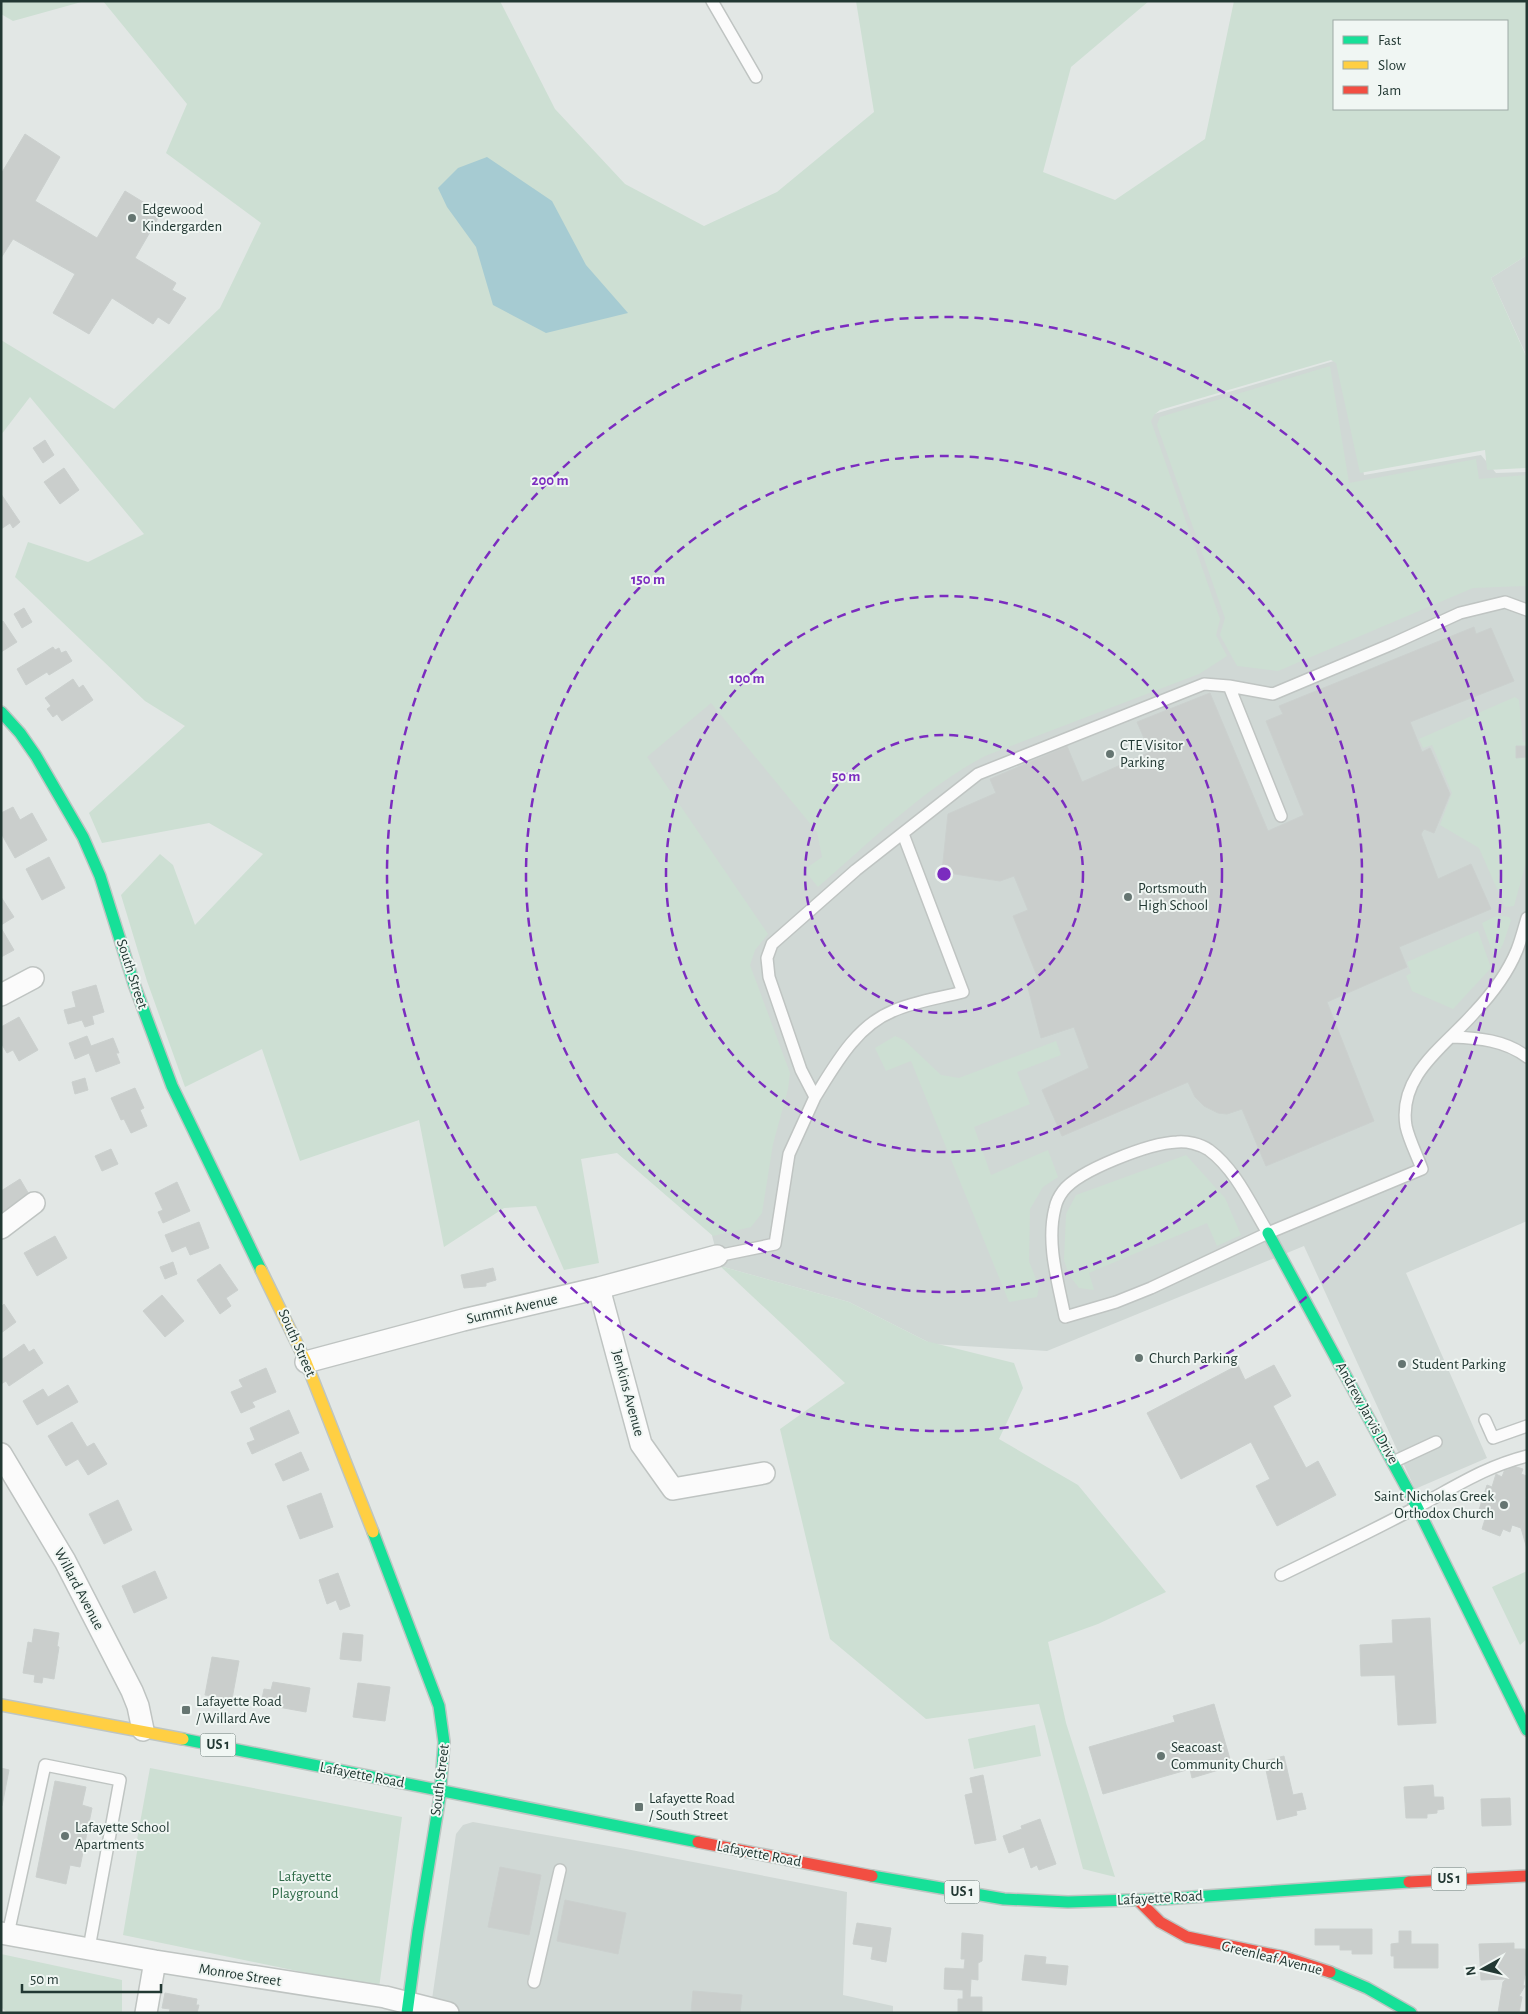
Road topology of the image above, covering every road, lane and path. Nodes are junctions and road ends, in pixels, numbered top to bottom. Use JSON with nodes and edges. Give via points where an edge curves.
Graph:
{"nodes":[{"id":1,"x":712,"y":1,"type":"edge"},
{"id":2,"x":756,"y":77,"type":"dead end"},
{"id":3,"x":1527,"y":610,"type":"edge"},
{"id":4,"x":1229,"y":686,"type":"junction"},
{"id":5,"x":2,"y":714,"type":"edge"},
{"id":6,"x":1281,"y":816,"type":"dead end"},
{"id":7,"x":903,"y":834,"type":"junction"},
{"id":8,"x":1527,"y":918,"type":"edge"},
{"id":9,"x":33,"y":978,"type":"dead end"},
{"id":10,"x":1,"y":995,"type":"edge"},
{"id":11,"x":1452,"y":1037,"type":"junction"},
{"id":12,"x":1527,"y":1057,"type":"edge"},
{"id":13,"x":815,"y":1097,"type":"junction"},
{"id":14,"x":34,"y":1203,"type":"dead end"},
{"id":15,"x":1,"y":1228,"type":"edge"},
{"id":16,"x":1268,"y":1233,"type":"junction"},
{"id":17,"x":717,"y":1256,"type":"joint"},
{"id":18,"x":598,"y":1288,"type":"junction"},
{"id":19,"x":306,"y":1362,"type":"junction"},
{"id":20,"x":1486,"y":1420,"type":"dead end"},
{"id":21,"x":1527,"y":1426,"type":"edge"},
{"id":22,"x":1436,"y":1442,"type":"dead end"},
{"id":23,"x":1,"y":1454,"type":"edge"},
{"id":24,"x":1527,"y":1456,"type":"edge"},
{"id":25,"x":1393,"y":1462,"type":"junction"},
{"id":26,"x":764,"y":1473,"type":"dead end"},
{"id":27,"x":1418,"y":1507,"type":"junction"},
{"id":28,"x":1281,"y":1575,"type":"dead end"},
{"id":29,"x":1,"y":1705,"type":"edge"},
{"id":30,"x":143,"y":1730,"type":"junction"},
{"id":31,"x":1527,"y":1730,"type":"edge"},
{"id":32,"x":440,"y":1790,"type":"junction"},
{"id":33,"x":560,"y":1870,"type":"dead end"},
{"id":34,"x":1527,"y":1876,"type":"edge"},
{"id":35,"x":1138,"y":1900,"type":"junction"},
{"id":36,"x":4,"y":1933,"type":"edge"},
{"id":37,"x":89,"y":1948,"type":"junction"},
{"id":38,"x":155,"y":1961,"type":"junction"},
{"id":39,"x":534,"y":1982,"type":"dead end"},
{"id":40,"x":408,"y":2008,"type":"edge"},
{"id":41,"x":146,"y":2013,"type":"edge"},
{"id":42,"x":448,"y":2013,"type":"edge"},
{"id":43,"x":1411,"y":2013,"type":"edge"}],
"edges":[{"from":1,"to":2,"type":"lane"},
{"from":3,"to":4,"type":"lane","via":[[1505,602],[1460,613],[1273,694]]},
{"from":4,"to":6,"type":"lane"},
{"from":4,"to":7,"type":"lane","via":[[1204,684],[978,774]]},
{"from":5,"to":19,"type":"street","name":"South Street","via":[[36,756],[83,837],[100,876],[134,984],[172,1086]]},
{"from":7,"to":13,"type":"lane","via":[[856,870],[772,944],[767,958],[769,977],[801,1070]]},
{"from":7,"to":13,"type":"lane","via":[[964,992],[906,1006],[873,1023],[841,1055]]},
{"from":8,"to":11,"type":"lane","via":[[1517,951],[1502,977]]},
{"from":9,"to":10,"type":"street"},
{"from":11,"to":12,"type":"lane","via":[[1483,1038],[1510,1046]]},
{"from":11,"to":16,"type":"lane","via":[[1419,1071],[1407,1103],[1406,1125],[1422,1169]]},
{"from":13,"to":17,"type":"lane","via":[[788,1154],[775,1244]]},
{"from":14,"to":15,"type":"street"},
{"from":16,"to":16,"type":"lane","via":[[1239,1184],[1208,1149],[1177,1142],[1156,1145],[1126,1156],[1078,1177],[1062,1191],[1055,1207],[1054,1260],[1065,1316],[1151,1288]]},
{"from":16,"to":25,"type":"street","name":"Andrew Jarvis Drive"},
{"from":17,"to":18,"type":"street","name":"Summit Avenue"},
{"from":18,"to":19,"type":"street","name":"Summit Avenue"},
{"from":18,"to":26,"type":"street","name":"Jenkins Avenue","via":[[641,1444],[673,1489]]},
{"from":19,"to":32,"type":"street","name":"South Street","via":[[439,1706],[445,1744]]},
{"from":20,"to":21,"type":"lane","via":[[1493,1438]]},
{"from":22,"to":25,"type":"lane"},
{"from":23,"to":30,"type":"street","name":"Willard Avenue","via":[[74,1578],[132,1692]]},
{"from":24,"to":27,"type":"lane","via":[[1467,1478]]},
{"from":25,"to":27,"type":"street","name":"Andrew Jarvis Drive"},
{"from":27,"to":28,"type":"lane"},
{"from":27,"to":31,"type":"street","name":"Andrew Jarvis Drive"},
{"from":29,"to":30,"type":"street","name":"Lafayette Road","number":"US 1"},
{"from":30,"to":32,"type":"street","name":"Lafayette Road","number":"US 1"},
{"from":32,"to":35,"type":"street","name":"Lafayette Road","number":"US 1","via":[[1004,1899],[1038,1902]]},
{"from":32,"to":40,"type":"street","name":"South Street"},
{"from":33,"to":39,"type":"lane"},
{"from":34,"to":35,"type":"street","name":"Lafayette Road","number":"US 1","via":[[1371,1883]]},
{"from":35,"to":43,"type":"street","name":"Greenleaf Avenue","via":[[1171,1931],[1296,1961],[1338,1975]]},
{"from":36,"to":37,"type":"street","name":"Monroe Street"},
{"from":36,"to":37,"type":"lane","via":[[45,1765],[120,1780]]},
{"from":37,"to":38,"type":"street","name":"Monroe Street"},
{"from":38,"to":40,"type":"street","name":"Monroe Street","via":[[385,1997]]},
{"from":38,"to":41,"type":"street"},
{"from":40,"to":42,"type":"street","name":"Monroe Street"}]}
